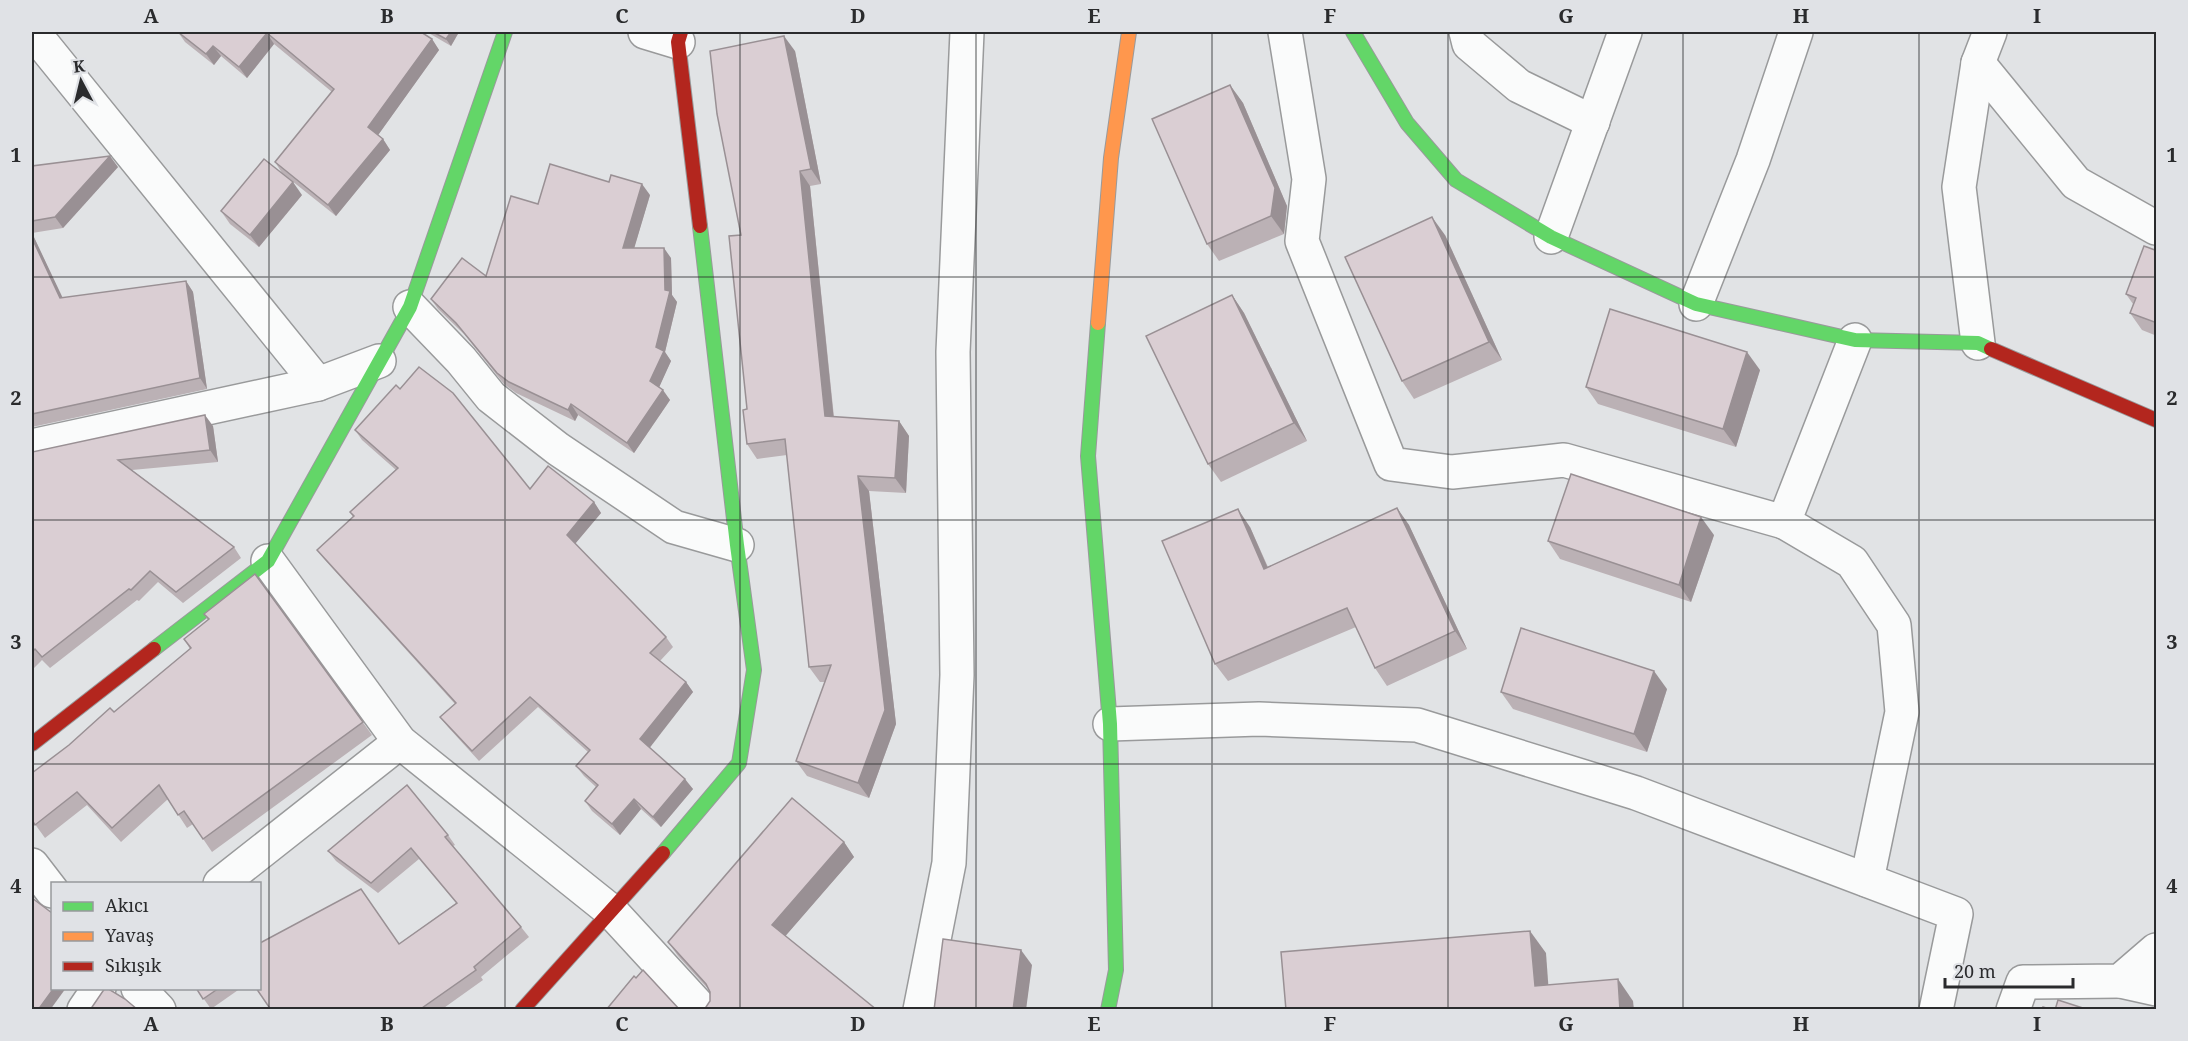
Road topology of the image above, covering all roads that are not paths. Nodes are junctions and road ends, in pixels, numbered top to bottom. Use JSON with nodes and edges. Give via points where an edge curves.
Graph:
{"nodes":[{"id":1,"x":33,"y":32,"type":"edge"},
{"id":2,"x":505,"y":32,"type":"edge"},
{"id":3,"x":645,"y":32,"type":"edge"},
{"id":4,"x":967,"y":32,"type":"edge"},
{"id":5,"x":1129,"y":32,"type":"edge"},
{"id":6,"x":1285,"y":32,"type":"edge"},
{"id":7,"x":1353,"y":32,"type":"edge"},
{"id":8,"x":1466,"y":32,"type":"edge"},
{"id":9,"x":1625,"y":32,"type":"edge"},
{"id":10,"x":1796,"y":32,"type":"edge"},
{"id":11,"x":1989,"y":32,"type":"edge"},
{"id":12,"x":680,"y":37,"type":"edge"},
{"id":13,"x":1978,"y":63,"type":"junction"},
{"id":14,"x":1593,"y":122,"type":"junction"},
{"id":15,"x":2157,"y":228,"type":"edge"},
{"id":16,"x":1551,"y":237,"type":"junction"},
{"id":17,"x":1696,"y":304,"type":"junction"},
{"id":18,"x":410,"y":307,"type":"junction"},
{"id":19,"x":1855,"y":340,"type":"junction"},
{"id":20,"x":1978,"y":343,"type":"junction"},
{"id":21,"x":379,"y":361,"type":"junction"},
{"id":22,"x":318,"y":384,"type":"junction"},
{"id":23,"x":2157,"y":420,"type":"edge"},
{"id":24,"x":32,"y":446,"type":"edge"},
{"id":25,"x":1784,"y":522,"type":"junction"},
{"id":26,"x":737,"y":545,"type":"junction"},
{"id":27,"x":268,"y":561,"type":"junction"},
{"id":28,"x":1110,"y":724,"type":"junction"},
{"id":29,"x":400,"y":742,"type":"junction"},
{"id":30,"x":32,"y":744,"type":"edge"},
{"id":31,"x":32,"y":865,"type":"edge"},
{"id":32,"x":1867,"y":880,"type":"junction"},
{"id":33,"x":223,"y":882,"type":"edge"},
{"id":34,"x":51,"y":890,"type":"edge"},
{"id":35,"x":612,"y":911,"type":"junction"},
{"id":36,"x":2157,"y":950,"type":"edge"},
{"id":37,"x":2120,"y":981,"type":"junction"},
{"id":38,"x":2157,"y":989,"type":"edge"},
{"id":39,"x":98,"y":990,"type":"edge"},
{"id":40,"x":140,"y":990,"type":"edge"},
{"id":41,"x":84,"y":1010,"type":"edge"},
{"id":42,"x":159,"y":1010,"type":"edge"},
{"id":43,"x":522,"y":1010,"type":"edge"},
{"id":44,"x":702,"y":1010,"type":"edge"},
{"id":45,"x":920,"y":1010,"type":"edge"},
{"id":46,"x":1108,"y":1010,"type":"edge"},
{"id":47,"x":1936,"y":1010,"type":"edge"},
{"id":48,"x":2013,"y":1010,"type":"edge"}],
"edges":[{"from":1,"to":22,"type":"street"},
{"from":2,"to":18,"type":"street"},
{"from":3,"to":12,"type":"street"},
{"from":4,"to":45,"type":"street","via":[[952,352],[957,675],[949,863]]},
{"from":5,"to":28,"type":"street","via":[[1110,158],[1089,456]]},
{"from":6,"to":25,"type":"street","via":[[1309,179],[1302,241],[1391,464],[1452,472],[1564,460]]},
{"from":7,"to":16,"type":"street","via":[[1407,123],[1456,180]]},
{"from":8,"to":14,"type":"street","via":[[1470,44],[1519,86]]},
{"from":9,"to":14,"type":"street"},
{"from":10,"to":17,"type":"street","via":[[1753,160]]},
{"from":11,"to":13,"type":"street"},
{"from":12,"to":26,"type":"street"},
{"from":13,"to":15,"type":"street","via":[[2076,183]]},
{"from":13,"to":20,"type":"street","via":[[1959,187]]},
{"from":14,"to":16,"type":"street"},
{"from":16,"to":17,"type":"street"},
{"from":17,"to":19,"type":"street"},
{"from":18,"to":21,"type":"street"},
{"from":18,"to":26,"type":"street","via":[[491,397],[558,448],[674,527]]},
{"from":19,"to":20,"type":"street"},
{"from":19,"to":25,"type":"street"},
{"from":20,"to":23,"type":"street"},
{"from":21,"to":22,"type":"street"},
{"from":21,"to":27,"type":"street"},
{"from":22,"to":24,"type":"street"},
{"from":25,"to":32,"type":"street","via":[[1852,562],[1894,625],[1902,712]]},
{"from":26,"to":35,"type":"street","via":[[754,670],[739,763]]},
{"from":27,"to":29,"type":"street"},
{"from":27,"to":30,"type":"street"},
{"from":28,"to":32,"type":"street","via":[[1259,719],[1417,725],[1636,793]]},
{"from":28,"to":46,"type":"street","via":[[1116,970]]},
{"from":29,"to":33,"type":"street"},
{"from":29,"to":35,"type":"street"},
{"from":31,"to":34,"type":"street"},
{"from":32,"to":47,"type":"street","via":[[1956,914]]},
{"from":35,"to":43,"type":"street"},
{"from":35,"to":44,"type":"street"},
{"from":36,"to":37,"type":"street"},
{"from":37,"to":38,"type":"street"},
{"from":37,"to":48,"type":"street","via":[[2023,982]]},
{"from":39,"to":41,"type":"street"},
{"from":40,"to":42,"type":"street"}]}
